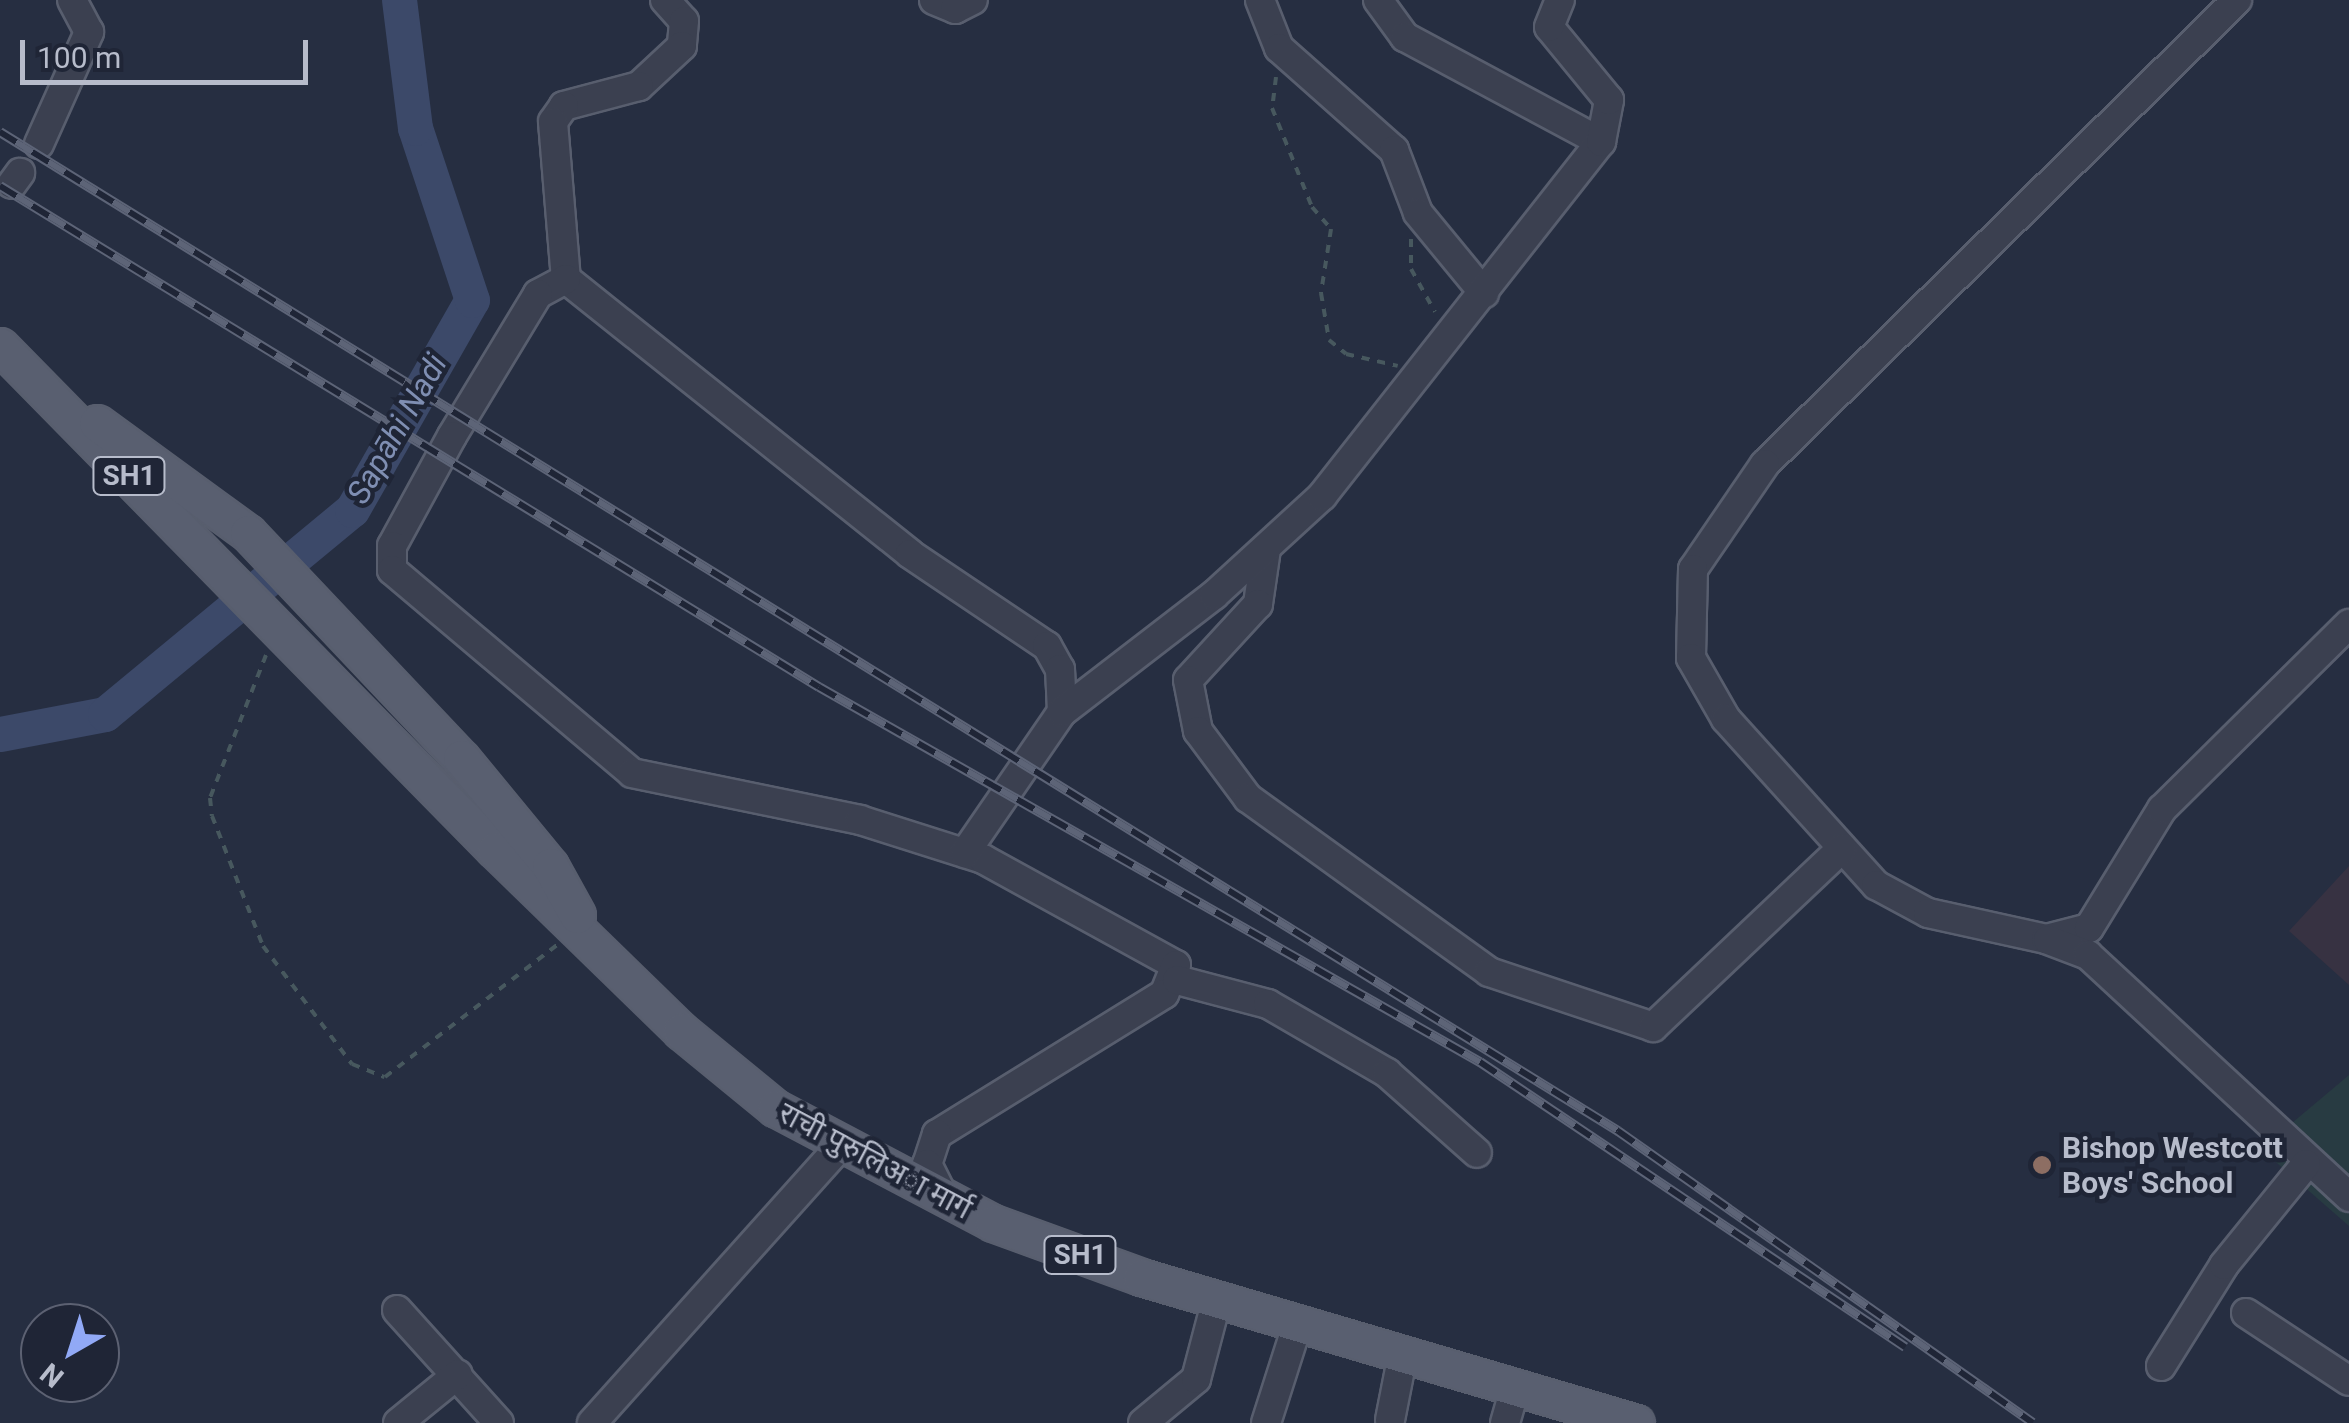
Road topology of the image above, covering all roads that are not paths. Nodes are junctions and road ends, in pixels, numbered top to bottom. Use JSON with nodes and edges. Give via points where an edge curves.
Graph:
{"nodes":[{"id":1,"x":72,"y":0,"type":"edge"},
{"id":2,"x":934,"y":0,"type":"edge"},
{"id":3,"x":973,"y":0,"type":"edge"},
{"id":4,"x":1260,"y":0,"type":"edge"},
{"id":5,"x":1378,"y":0,"type":"edge"},
{"id":6,"x":1560,"y":0,"type":"edge"},
{"id":7,"x":2237,"y":0,"type":"edge"},
{"id":8,"x":666,"y":1,"type":"edge"},
{"id":9,"x":1601,"y":142,"type":"junction"},
{"id":10,"x":39,"y":144,"type":"dead end"},
{"id":11,"x":566,"y":280,"type":"junction"},
{"id":12,"x":1484,"y":293,"type":"junction"},
{"id":13,"x":0,"y":346,"type":"edge"},
{"id":14,"x":38,"y":383,"type":"junction"},
{"id":15,"x":1266,"y":549,"type":"junction"},
{"id":16,"x":2349,"y":624,"type":"edge"},
{"id":17,"x":1062,"y":712,"type":"junction"},
{"id":18,"x":1842,"y":848,"type":"junction"},
{"id":19,"x":965,"y":853,"type":"junction"},
{"id":20,"x":585,"y":937,"type":"junction"},
{"id":21,"x":2046,"y":939,"type":"junction"},
{"id":22,"x":1176,"y":980,"type":"junction"},
{"id":23,"x":841,"y":1145,"type":"junction"},
{"id":24,"x":1476,"y":1153,"type":"dead end"},
{"id":25,"x":2306,"y":1164,"type":"junction"},
{"id":26,"x":2349,"y":1197,"type":"edge"},
{"id":27,"x":945,"y":1200,"type":"junction"},
{"id":28,"x":1217,"y":1299,"type":"junction"},
{"id":29,"x":397,"y":1310,"type":"dead end"},
{"id":30,"x":2246,"y":1313,"type":"dead end"},
{"id":31,"x":1298,"y":1324,"type":"junction"},
{"id":32,"x":1404,"y":1354,"type":"junction"},
{"id":33,"x":2161,"y":1366,"type":"dead end"},
{"id":34,"x":458,"y":1374,"type":"junction"},
{"id":35,"x":2349,"y":1382,"type":"edge"},
{"id":36,"x":1514,"y":1387,"type":"junction"},
{"id":37,"x":1389,"y":1422,"type":"edge"},
{"id":38,"x":398,"y":1423,"type":"edge"},
{"id":39,"x":499,"y":1423,"type":"edge"},
{"id":40,"x":592,"y":1423,"type":"edge"},
{"id":41,"x":1144,"y":1423,"type":"edge"},
{"id":42,"x":1266,"y":1423,"type":"edge"},
{"id":43,"x":1504,"y":1423,"type":"edge"},
{"id":44,"x":1636,"y":1423,"type":"edge"}],
"edges":[{"from":1,"to":10,"type":"street","via":[[89,32]]},
{"from":2,"to":3,"type":"street","via":[[955,9]]},
{"from":4,"to":12,"type":"street","via":[[1285,53],[1385,138],[1418,213]]},
{"from":5,"to":9,"type":"street","via":[[1405,37]]},
{"from":6,"to":9,"type":"street","via":[[1549,27],[1609,100]]},
{"from":7,"to":18,"type":"street","via":[[1766,464],[1704,542],[1686,600],[1691,658],[1726,719]]},
{"from":8,"to":11,"type":"street","via":[[684,21],[682,46],[639,86],[564,106],[554,122]]},
{"from":9,"to":12,"type":"street"},
{"from":11,"to":17,"type":"street","via":[[910,554],[1047,646],[1060,669]]},
{"from":11,"to":19,"type":"street","via":[[538,294],[452,436],[392,546],[392,570],[632,773],[860,820]]},
{"from":12,"to":15,"type":"street"},
{"from":13,"to":14,"type":"main road","number":"SH1"},
{"from":14,"to":20,"type":"main road","name":"रांची पुरुलिअा मार्ग","number":"SH1"},
{"from":14,"to":20,"type":"main road","number":"SH1","via":[[248,533],[550,866]]},
{"from":15,"to":17,"type":"street"},
{"from":15,"to":18,"type":"street","via":[[1258,604],[1188,680],[1198,731],[1248,798],[1489,972],[1653,1027]]},
{"from":16,"to":21,"type":"street","via":[[2162,808],[2089,928]]},
{"from":17,"to":19,"type":"street"},
{"from":18,"to":21,"type":"street","via":[[1905,904]]},
{"from":19,"to":22,"type":"street","via":[[1161,953],[1176,966]]},
{"from":20,"to":23,"type":"main road","name":"रांची पुरुलिअा मार्ग","number":"SH1","via":[[743,1086]]},
{"from":21,"to":25,"type":"street","via":[[2088,955]]},
{"from":22,"to":24,"type":"street","via":[[1268,1004],[1370,1063]]},
{"from":22,"to":27,"type":"street","via":[[937,1134],[927,1164]]},
{"from":23,"to":27,"type":"main road","name":"रांची पुरुलिअा मार्ग","number":"SH1"},
{"from":23,"to":40,"type":"street"},
{"from":25,"to":26,"type":"street"},
{"from":25,"to":33,"type":"street","via":[[2224,1266]]},
{"from":27,"to":28,"type":"main road","name":"रांची पुरुलिअा मार्ग","number":"SH1"},
{"from":28,"to":31,"type":"main road","name":"रांची पुरुलिअा मार्ग","number":"SH1"},
{"from":28,"to":41,"type":"street","via":[[1196,1379]]},
{"from":29,"to":34,"type":"street"},
{"from":30,"to":35,"type":"street"},
{"from":31,"to":32,"type":"main road","name":"रांची पुरुलिअा मार्ग","number":"SH1"},
{"from":31,"to":42,"type":"street"},
{"from":32,"to":36,"type":"main road","name":"रांची पुरुलिअा मार्ग","number":"SH1"},
{"from":32,"to":37,"type":"street"},
{"from":34,"to":38,"type":"street"},
{"from":34,"to":39,"type":"street"},
{"from":36,"to":43,"type":"street"},
{"from":36,"to":44,"type":"main road","name":"रांची पुरुलिअा मार्ग","number":"SH1"}]}
